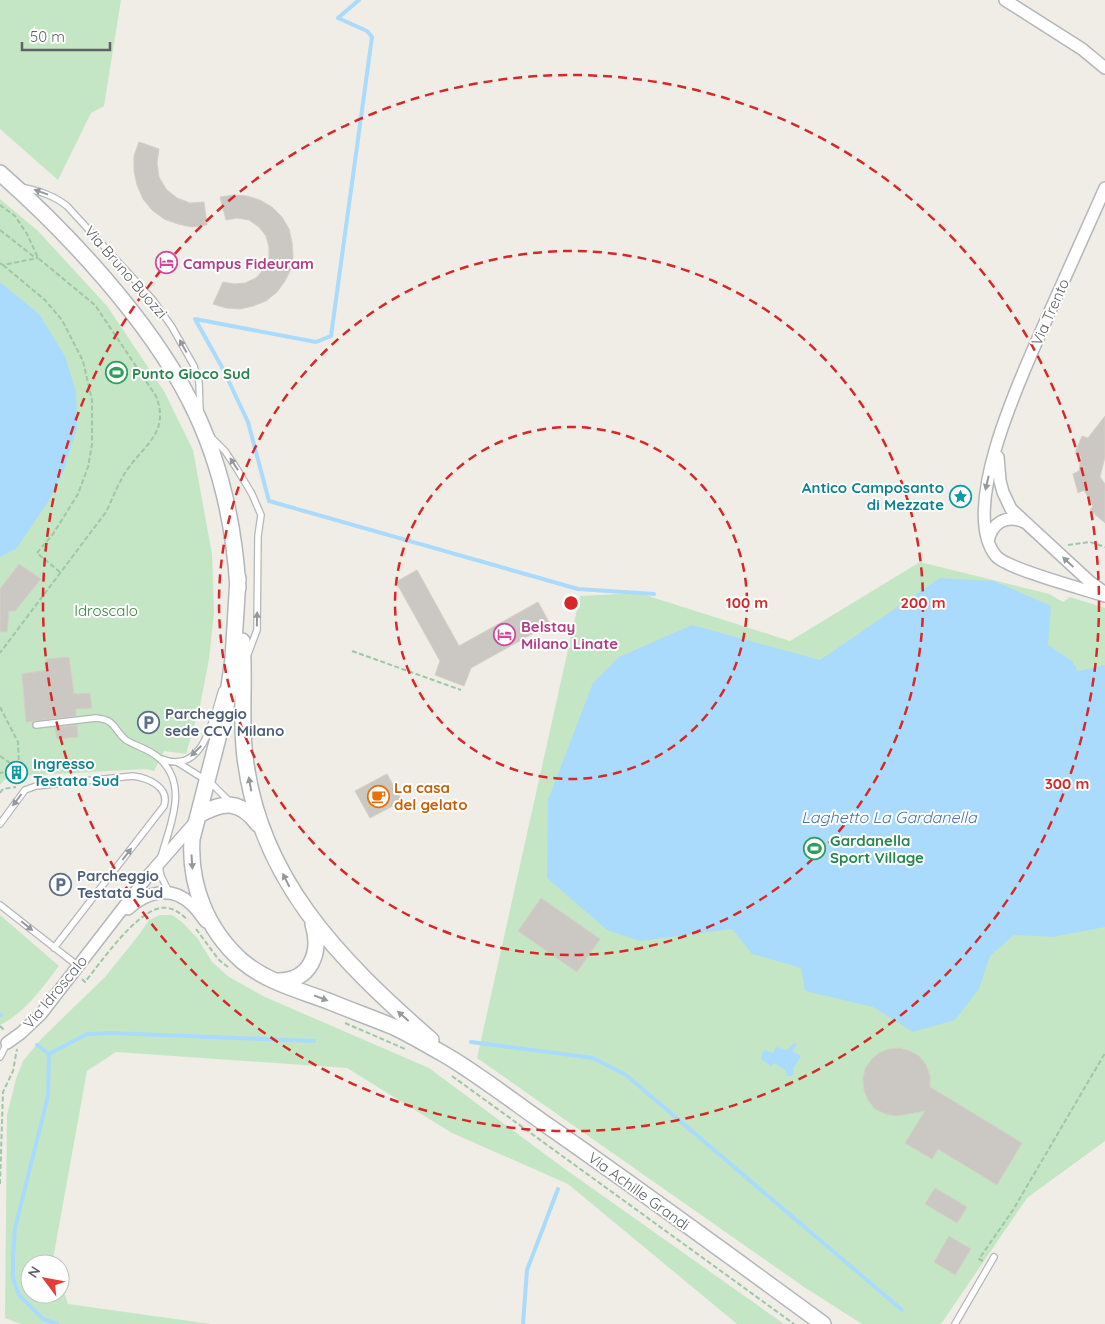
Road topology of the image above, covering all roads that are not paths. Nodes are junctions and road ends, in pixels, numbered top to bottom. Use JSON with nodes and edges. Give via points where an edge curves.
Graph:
{"nodes":[{"id":1,"x":1005,"y":0,"type":"edge"},
{"id":2,"x":1105,"y":68,"type":"edge"},
{"id":3,"x":0,"y":173,"type":"edge"},
{"id":4,"x":13,"y":184,"type":"junction"},
{"id":5,"x":1105,"y":188,"type":"edge"},
{"id":6,"x":200,"y":426,"type":"junction"},
{"id":7,"x":1000,"y":436,"type":"junction"},
{"id":8,"x":1026,"y":523,"type":"junction"},
{"id":9,"x":988,"y":542,"type":"junction"},
{"id":10,"x":1105,"y":594,"type":"edge"},
{"id":11,"x":238,"y":662,"type":"junction"},
{"id":12,"x":36,"y":725,"type":"dead end"},
{"id":13,"x":160,"y":758,"type":"junction"},
{"id":14,"x":177,"y":762,"type":"junction"},
{"id":15,"x":208,"y":781,"type":"junction"},
{"id":16,"x":233,"y":804,"type":"junction"},
{"id":17,"x":199,"y":817,"type":"junction"},
{"id":18,"x":0,"y":824,"type":"edge"},
{"id":19,"x":263,"y":831,"type":"junction"},
{"id":20,"x":158,"y":864,"type":"junction"},
{"id":21,"x":170,"y":894,"type":"junction"},
{"id":22,"x":0,"y":905,"type":"edge"},
{"id":23,"x":312,"y":921,"type":"junction"},
{"id":24,"x":100,"y":936,"type":"junction"},
{"id":25,"x":225,"y":943,"type":"junction"},
{"id":26,"x":54,"y":948,"type":"junction"},
{"id":27,"x":76,"y":969,"type":"junction"},
{"id":28,"x":275,"y":981,"type":"junction"},
{"id":29,"x":5,"y":1042,"type":"edge"},
{"id":30,"x":0,"y":1057,"type":"edge"},
{"id":31,"x":453,"y":1060,"type":"junction"},
{"id":32,"x":994,"y":1257,"type":"dead end"},
{"id":33,"x":824,"y":1324,"type":"edge"},
{"id":34,"x":955,"y":1324,"type":"edge"}],
"edges":[{"from":1,"to":2,"type":"street","via":[[1082,49]]},
{"from":3,"to":4,"type":"main road","name":"Via Bruno Buozzi"},
{"from":4,"to":6,"type":"main road","name":"Via Bruno Buozzi","via":[[56,226],[124,303],[161,353],[189,399]]},
{"from":6,"to":4,"type":"lane","name":"Via Bruno Buozzi","one_way":true,"via":[[199,382],[194,366],[153,300],[67,206],[40,191]]},
{"from":5,"to":7,"type":"street","name":"Via Trento","via":[[1008,409]]},
{"from":6,"to":11,"type":"main road","name":"Via Bruno Buozzi","via":[[220,479],[234,541],[238,578]]},
{"from":11,"to":6,"type":"lane","name":"Via Bruno Buozzi","one_way":true,"via":[[256,630],[261,515],[226,451]]},
{"from":7,"to":8,"type":"street","name":"Via Trento","via":[[998,472],[1002,492]]},
{"from":7,"to":9,"type":"street","name":"Via Trento","one_way":true,"via":[[985,494]]},
{"from":8,"to":9,"type":"street","via":[[1013,519],[999,522]]},
{"from":10,"to":8,"type":"street","name":"Via Trento","one_way":true},
{"from":9,"to":10,"type":"street","name":"Via Trento","via":[[995,555],[1007,564]]},
{"from":11,"to":14,"type":"lane","one_way":true,"via":[[206,739],[192,756]]},
{"from":11,"to":15,"type":"main road","name":"Via Bruno Buozzi"},
{"from":19,"to":11,"type":"main road","name":"Via Bruno Buozzi","one_way":true,"via":[[254,805],[244,748]]},
{"from":12,"to":13,"type":"lane","via":[[105,719],[112,722],[126,740]]},
{"from":13,"to":14,"type":"lane"},
{"from":13,"to":20,"type":"lane","via":[[173,776],[176,798]]},
{"from":14,"to":15,"type":"lane"},
{"from":15,"to":16,"type":"lane"},
{"from":15,"to":17,"type":"main road","name":"Via Bruno Buozzi"},
{"from":16,"to":17,"type":"main road","via":[[215,806]]},
{"from":16,"to":19,"type":"main road","via":[[251,814]]},
{"from":17,"to":20,"type":"street","name":"Via Idroscalo"},
{"from":17,"to":25,"type":"main road","name":"Via Achille Grandi","one_way":true,"via":[[192,839],[194,877],[206,913]]},
{"from":26,"to":18,"type":"lane","one_way":true,"via":[[164,806],[164,793],[148,780],[133,776],[36,786],[25,790]]},
{"from":23,"to":19,"type":"main road","name":"Via Achille Grandi","one_way":true,"via":[[294,895]]},
{"from":20,"to":21,"type":"lane"},
{"from":20,"to":24,"type":"street","name":"Via Idroscalo"},
{"from":21,"to":24,"type":"street","name":"Via Idroscalo","via":[[142,898]]},
{"from":21,"to":25,"type":"street","via":[[190,903]]},
{"from":22,"to":26,"type":"lane","one_way":true},
{"from":23,"to":28,"type":"main road","via":[[316,938],[311,964],[298,976]]},
{"from":31,"to":23,"type":"main road","name":"Via Achille Grandi","one_way":true,"via":[[386,1001]]},
{"from":24,"to":27,"type":"street","name":"Via Idroscalo"},
{"from":25,"to":28,"type":"main road","name":"Via Achille Grandi","via":[[252,969]]},
{"from":26,"to":27,"type":"lane"},
{"from":27,"to":29,"type":"street","name":"Via Idroscalo","via":[[41,1014]]},
{"from":28,"to":31,"type":"main road","name":"Via Achille Grandi","one_way":true,"via":[[395,1028]]},
{"from":29,"to":30,"type":"lane"},
{"from":31,"to":33,"type":"main road","name":"Via Achille Grandi"},
{"from":32,"to":34,"type":"lane"}]}
